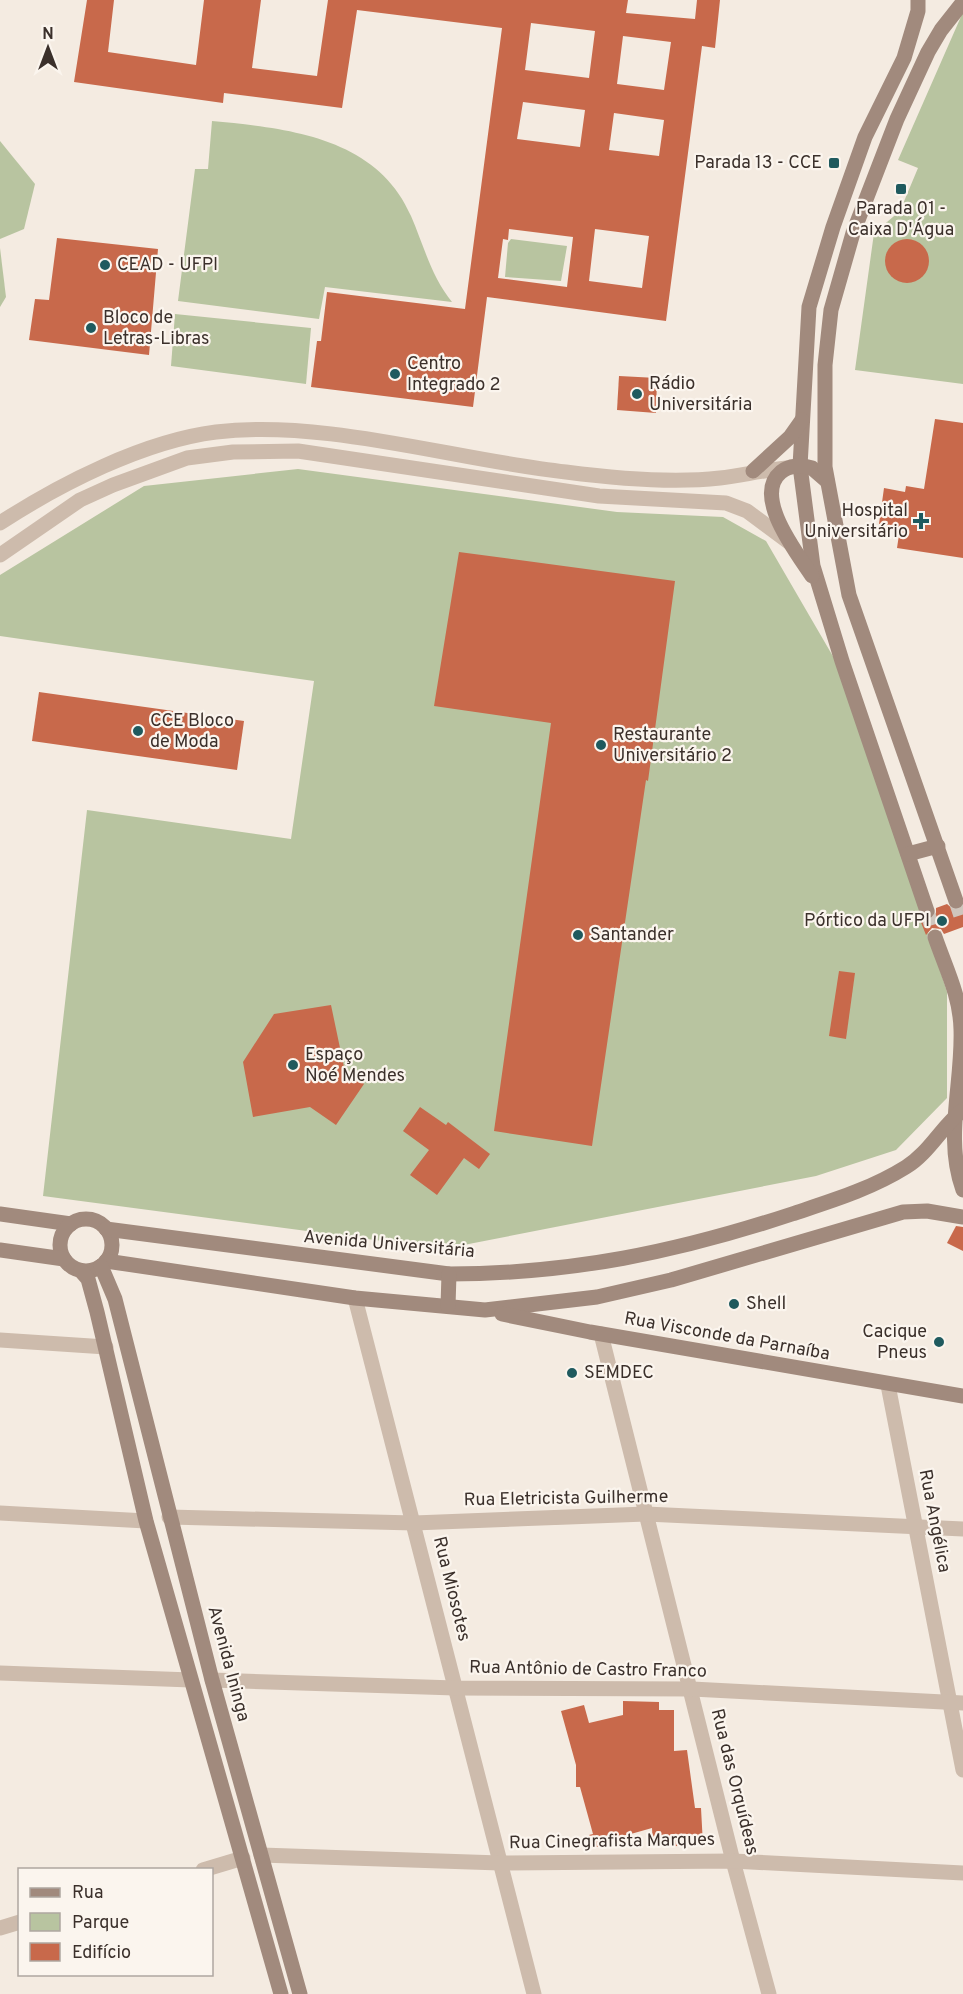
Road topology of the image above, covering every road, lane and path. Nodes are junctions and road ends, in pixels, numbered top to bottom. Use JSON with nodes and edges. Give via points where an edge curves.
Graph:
{"nodes":[{"id":1,"x":918,"y":0,"type":"edge"},
{"id":2,"x":963,"y":2,"type":"edge"},
{"id":3,"x":802,"y":420,"type":"junction"},
{"id":4,"x":794,"y":467,"type":"junction"},
{"id":5,"x":753,"y":471,"type":"junction"},
{"id":6,"x":827,"y":481,"type":"junction"},
{"id":7,"x":0,"y":523,"type":"edge"},
{"id":8,"x":793,"y":546,"type":"junction"},
{"id":9,"x":0,"y":555,"type":"edge"},
{"id":10,"x":820,"y":589,"type":"junction"},
{"id":11,"x":938,"y":846,"type":"junction"},
{"id":12,"x":908,"y":854,"type":"junction"},
{"id":13,"x":956,"y":900,"type":"tunnel mouth"},
{"id":14,"x":927,"y":911,"type":"tunnel mouth"},
{"id":15,"x":935,"y":937,"type":"tunnel mouth"},
{"id":16,"x":959,"y":1112,"type":"edge"},
{"id":17,"x":963,"y":1190,"type":"edge"},
{"id":18,"x":0,"y":1214,"type":"edge"},
{"id":19,"x":963,"y":1217,"type":"edge"},
{"id":20,"x":71,"y":1224,"type":"junction"},
{"id":21,"x":757,"y":1226,"type":"junction"},
{"id":22,"x":106,"y":1229,"type":"junction"},
{"id":23,"x":0,"y":1250,"type":"edge"},
{"id":24,"x":763,"y":1253,"type":"junction"},
{"id":25,"x":64,"y":1259,"type":"junction"},
{"id":26,"x":104,"y":1264,"type":"junction"},
{"id":27,"x":81,"y":1270,"type":"junction"},
{"id":28,"x":449,"y":1274,"type":"junction"},
{"id":29,"x":355,"y":1298,"type":"junction"},
{"id":30,"x":448,"y":1306,"type":"junction"},
{"id":31,"x":485,"y":1310,"type":"junction"},
{"id":32,"x":601,"y":1334,"type":"junction"},
{"id":33,"x":0,"y":1340,"type":"edge"},
{"id":34,"x":125,"y":1343,"type":"junction"},
{"id":35,"x":106,"y":1347,"type":"junction"},
{"id":36,"x":888,"y":1385,"type":"junction"},
{"id":37,"x":963,"y":1396,"type":"edge"},
{"id":38,"x":0,"y":1513,"type":"edge"},
{"id":39,"x":646,"y":1514,"type":"junction"},
{"id":40,"x":169,"y":1517,"type":"junction"},
{"id":41,"x":146,"y":1521,"type":"junction"},
{"id":42,"x":414,"y":1522,"type":"junction"},
{"id":43,"x":915,"y":1528,"type":"junction"},
{"id":44,"x":963,"y":1529,"type":"edge"},
{"id":45,"x":0,"y":1673,"type":"edge"},
{"id":46,"x":191,"y":1680,"type":"junction"},
{"id":47,"x":212,"y":1680,"type":"junction"},
{"id":48,"x":455,"y":1688,"type":"junction"},
{"id":49,"x":692,"y":1689,"type":"junction"},
{"id":50,"x":956,"y":1703,"type":"edge"},
{"id":51,"x":963,"y":1770,"type":"edge"},
{"id":52,"x":261,"y":1855,"type":"junction"},
{"id":53,"x":243,"y":1858,"type":"junction"},
{"id":54,"x":733,"y":1861,"type":"junction"},
{"id":55,"x":500,"y":1863,"type":"junction"},
{"id":56,"x":207,"y":1868,"type":"edge"},
{"id":57,"x":963,"y":1872,"type":"edge"},
{"id":58,"x":18,"y":1923,"type":"edge"},
{"id":59,"x":0,"y":1928,"type":"edge"},
{"id":60,"x":281,"y":1994,"type":"edge"},
{"id":61,"x":300,"y":1994,"type":"edge"},
{"id":62,"x":534,"y":1994,"type":"edge"},
{"id":63,"x":769,"y":1994,"type":"edge"}],
"edges":[{"from":1,"to":3,"type":"main road","via":[[904,58],[865,137],[809,307]]},
{"from":2,"to":6,"type":"main road","via":[[928,52],[897,119],[854,233],[831,310],[825,366]]},
{"from":3,"to":4,"type":"main road"},
{"from":3,"to":5,"type":"main road","via":[[790,437]]},
{"from":4,"to":5,"type":"street"},
{"from":4,"to":6,"type":"main road","via":[[818,471]]},
{"from":4,"to":8,"type":"main road","via":[[777,476],[771,491],[774,512]]},
{"from":4,"to":10,"type":"main road"},
{"from":5,"to":7,"type":"street","via":[[685,480],[567,472],[302,431],[252,429],[181,439],[120,461],[69,483]]},
{"from":6,"to":11,"type":"main road","via":[[849,595]]},
{"from":8,"to":9,"type":"street","via":[[747,510],[726,503],[599,496],[287,451],[187,458],[148,470],[80,500]]},
{"from":8,"to":10,"type":"main road"},
{"from":10,"to":12,"type":"main road"},
{"from":11,"to":12,"type":"main road"},
{"from":11,"to":13,"type":"main road"},
{"from":12,"to":14,"type":"main road"},
{"from":15,"to":16,"type":"main road","via":[[959,1003]]},
{"from":16,"to":17,"type":"main road","via":[[954,1156]]},
{"from":16,"to":21,"type":"main road","name":"Avenida Universitária","via":[[908,1166],[845,1197]]},
{"from":18,"to":20,"type":"main road"},
{"from":19,"to":24,"type":"main road","via":[[903,1212]]},
{"from":20,"to":22,"type":"main road","via":[[94,1220]]},
{"from":20,"to":25,"type":"main road","via":[[61,1236]]},
{"from":21,"to":24,"type":"main road"},
{"from":21,"to":28,"type":"main road","name":"Avenida Universitária","via":[[612,1262]]},
{"from":22,"to":26,"type":"main road","via":[[112,1245]]},
{"from":22,"to":28,"type":"main road","name":"Avenida Universitária"},
{"from":23,"to":25,"type":"main road"},
{"from":24,"to":31,"type":"main road","via":[[597,1297]]},
{"from":25,"to":27,"type":"main road"},
{"from":26,"to":27,"type":"main road"},
{"from":26,"to":29,"type":"main road"},
{"from":26,"to":34,"type":"main road","name":"Avenida Ininga"},
{"from":27,"to":35,"type":"main road","via":[[88,1279]]},
{"from":28,"to":30,"type":"main road"},
{"from":29,"to":30,"type":"main road"},
{"from":29,"to":42,"type":"street","name":"Rua Miosotes"},
{"from":30,"to":31,"type":"main road"},
{"from":31,"to":32,"type":"main road","name":"Rua Visconde da Parnaíba"},
{"from":32,"to":36,"type":"main road","name":"Rua Visconde da Parnaíba"},
{"from":32,"to":39,"type":"street","name":"Rua das Orquídeas"},
{"from":33,"to":35,"type":"street"},
{"from":34,"to":35,"type":"main road"},
{"from":34,"to":40,"type":"main road","name":"Avenida Ininga"},
{"from":35,"to":41,"type":"main road"},
{"from":36,"to":37,"type":"main road","name":"Rua Visconde da Parnaíba"},
{"from":36,"to":43,"type":"street","name":"Rua Angélica"},
{"from":38,"to":41,"type":"street"},
{"from":39,"to":42,"type":"street","name":"Rua Eletricista Guilherme"},
{"from":39,"to":43,"type":"street","name":"Rua Eletricista Guilherme"},
{"from":39,"to":49,"type":"street","name":"Rua das Orquídeas"},
{"from":40,"to":41,"type":"main road"},
{"from":40,"to":42,"type":"street","name":"Rua Eletricista Guilherme"},
{"from":40,"to":47,"type":"main road","name":"Avenida Ininga"},
{"from":41,"to":46,"type":"main road"},
{"from":42,"to":48,"type":"street","name":"Rua Miosotes"},
{"from":43,"to":44,"type":"street","name":"Rua Eletricista Guilherme"},
{"from":43,"to":50,"type":"street","name":"Rua Angélica"},
{"from":45,"to":46,"type":"street"},
{"from":46,"to":47,"type":"main road"},
{"from":46,"to":53,"type":"main road"},
{"from":47,"to":48,"type":"street","name":"Rua Antônio de Castro Franco"},
{"from":47,"to":52,"type":"main road","name":"Avenida Ininga"},
{"from":48,"to":49,"type":"street","name":"Rua Antônio de Castro Franco"},
{"from":48,"to":55,"type":"street","name":"Rua Miosotes"},
{"from":49,"to":50,"type":"street","name":"Rua Antônio de Castro Franco"},
{"from":49,"to":54,"type":"street","name":"Rua das Orquídeas"},
{"from":50,"to":51,"type":"street","name":"Rua Angélica"},
{"from":52,"to":53,"type":"main road"},
{"from":52,"to":55,"type":"street","name":"Rua Cinegrafista Marques"},
{"from":52,"to":61,"type":"main road","name":"Avenida Ininga"},
{"from":53,"to":56,"type":"street"},
{"from":53,"to":60,"type":"main road"},
{"from":54,"to":55,"type":"street","name":"Rua Cinegrafista Marques"},
{"from":54,"to":57,"type":"street","name":"Rua Cinegrafista Marques"},
{"from":54,"to":63,"type":"street","name":"Rua das Orquídeas"},
{"from":55,"to":62,"type":"street","name":"Rua Miosotes"},
{"from":58,"to":59,"type":"street"}]}
